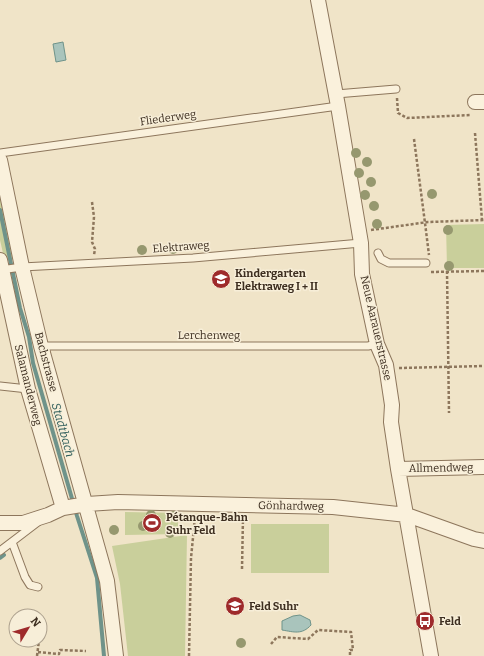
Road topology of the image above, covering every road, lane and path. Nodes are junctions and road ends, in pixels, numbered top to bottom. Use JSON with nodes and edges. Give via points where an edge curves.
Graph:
{"nodes":[{"id":1,"x":318,"y":0,"type":"edge"},
{"id":2,"x":396,"y":89,"type":"joint"},
{"id":3,"x":337,"y":100,"type":"junction"},
{"id":4,"x":478,"y":106,"type":"edge"},
{"id":5,"x":476,"y":133,"type":"dead end"},
{"id":6,"x":414,"y":139,"type":"dead end"},
{"id":7,"x":0,"y":153,"type":"edge"},
{"id":8,"x":0,"y":160,"type":"edge"},
{"id":9,"x":92,"y":202,"type":"dead end"},
{"id":10,"x":483,"y":220,"type":"edge"},
{"id":11,"x":426,"y":223,"type":"junction"},
{"id":12,"x":360,"y":238,"type":"junction"},
{"id":13,"x":378,"y":253,"type":"dead end"},
{"id":14,"x":94,"y":263,"type":"junction"},
{"id":15,"x":428,"y":263,"type":"junction"},
{"id":16,"x":1,"y":267,"type":"edge"},
{"id":17,"x":22,"y":267,"type":"junction"},
{"id":18,"x":447,"y":271,"type":"dead end"},
{"id":19,"x":430,"y":272,"type":"dead end"},
{"id":20,"x":377,"y":344,"type":"junction"},
{"id":21,"x":41,"y":346,"type":"junction"},
{"id":22,"x":448,"y":366,"type":"junction"},
{"id":23,"x":484,"y":366,"type":"edge"},
{"id":24,"x":386,"y":368,"type":"junction"},
{"id":25,"x":0,"y":386,"type":"edge"},
{"id":26,"x":28,"y":389,"type":"junction"},
{"id":27,"x":449,"y":413,"type":"dead end"},
{"id":28,"x":484,"y":467,"type":"edge"},
{"id":29,"x":398,"y":469,"type":"junction"},
{"id":30,"x":87,"y":504,"type":"junction"},
{"id":31,"x":197,"y":504,"type":"junction"},
{"id":32,"x":243,"y":506,"type":"junction"},
{"id":33,"x":63,"y":508,"type":"junction"},
{"id":34,"x":48,"y":515,"type":"junction"},
{"id":35,"x":406,"y":515,"type":"junction"},
{"id":36,"x":0,"y":523,"type":"edge"},
{"id":37,"x":484,"y":541,"type":"edge"},
{"id":38,"x":12,"y":542,"type":"junction"},
{"id":39,"x":0,"y":551,"type":"edge"},
{"id":40,"x":242,"y":568,"type":"dead end"},
{"id":41,"x":38,"y":587,"type":"dead end"},
{"id":42,"x":270,"y":644,"type":"dead end"},
{"id":43,"x":38,"y":648,"type":"edge"},
{"id":44,"x":86,"y":651,"type":"dead end"},
{"id":45,"x":38,"y":652,"type":"junction"},
{"id":46,"x":56,"y":655,"type":"edge"},
{"id":47,"x":37,"y":656,"type":"edge"},
{"id":48,"x":116,"y":656,"type":"edge"},
{"id":49,"x":189,"y":656,"type":"edge"},
{"id":50,"x":350,"y":656,"type":"edge"},
{"id":51,"x":431,"y":656,"type":"edge"}],
"edges":[{"from":1,"to":3,"type":"street","name":"Neue Aarauerstrasse"},
{"from":2,"to":3,"type":"lane","name":"Fliederweg"},
{"from":2,"to":4,"type":"path","via":[[398,113],[407,118]]},
{"from":3,"to":7,"type":"lane","name":"Fliederweg"},
{"from":3,"to":12,"type":"street","name":"Neue Aarauerstrasse"},
{"from":5,"to":10,"type":"path"},
{"from":6,"to":11,"type":"path"},
{"from":8,"to":17,"type":"street","name":"Bachstrasse"},
{"from":9,"to":14,"type":"path"},
{"from":10,"to":11,"type":"path"},
{"from":11,"to":12,"type":"path"},
{"from":11,"to":15,"type":"path"},
{"from":12,"to":14,"type":"lane","name":"Elektraweg","via":[[193,258]]},
{"from":12,"to":20,"type":"street","name":"Neue Aarauerstrasse","via":[[362,274]]},
{"from":13,"to":15,"type":"lane","via":[[381,259],[389,263]]},
{"from":14,"to":17,"type":"lane","name":"Elektraweg"},
{"from":15,"to":19,"type":"path"},
{"from":16,"to":17,"type":"lane","name":"Elektraweg"},
{"from":16,"to":26,"type":"street","name":"Salamanderweg"},
{"from":17,"to":21,"type":"street","name":"Bachstrasse"},
{"from":18,"to":22,"type":"path"},
{"from":20,"to":21,"type":"lane","name":"Lerchenweg"},
{"from":20,"to":24,"type":"street","name":"Neue Aarauerstrasse"},
{"from":21,"to":30,"type":"street","name":"Bachstrasse"},
{"from":22,"to":23,"type":"path"},
{"from":22,"to":24,"type":"path"},
{"from":22,"to":27,"type":"path"},
{"from":24,"to":29,"type":"street","name":"Neue Aarauerstrasse"},
{"from":25,"to":26,"type":"lane"},
{"from":26,"to":33,"type":"street","name":"Salamanderweg"},
{"from":28,"to":29,"type":"street","name":"Allmendweg"},
{"from":29,"to":35,"type":"street","name":"Neue Aarauerstrasse"},
{"from":30,"to":31,"type":"street","name":"Gönhardweg"},
{"from":30,"to":33,"type":"street","name":"Gönhardweg"},
{"from":30,"to":48,"type":"street","name":"Bachstrasse","via":[[107,581]]},
{"from":31,"to":32,"type":"street","name":"Gönhardweg"},
{"from":31,"to":49,"type":"path","via":[[191,565]]},
{"from":32,"to":35,"type":"street","name":"Gönhardweg","via":[[333,507]]},
{"from":32,"to":40,"type":"path"},
{"from":33,"to":34,"type":"street","name":"Gönhardweg"},
{"from":34,"to":36,"type":"street","name":"Gönhardweg","via":[[23,523]]},
{"from":34,"to":38,"type":"lane"},
{"from":35,"to":37,"type":"street","name":"Gönhardweg"},
{"from":35,"to":51,"type":"street","name":"Neue Aarauerstrasse"},
{"from":38,"to":39,"type":"lane"},
{"from":38,"to":41,"type":"lane","via":[[30,585]]},
{"from":42,"to":50,"type":"path","via":[[277,638],[308,639],[318,630],[352,632],[353,650],[350,650]]},
{"from":43,"to":45,"type":"path"},
{"from":44,"to":46,"type":"path","via":[[60,650]]},
{"from":45,"to":46,"type":"path"},
{"from":45,"to":47,"type":"path"}]}
